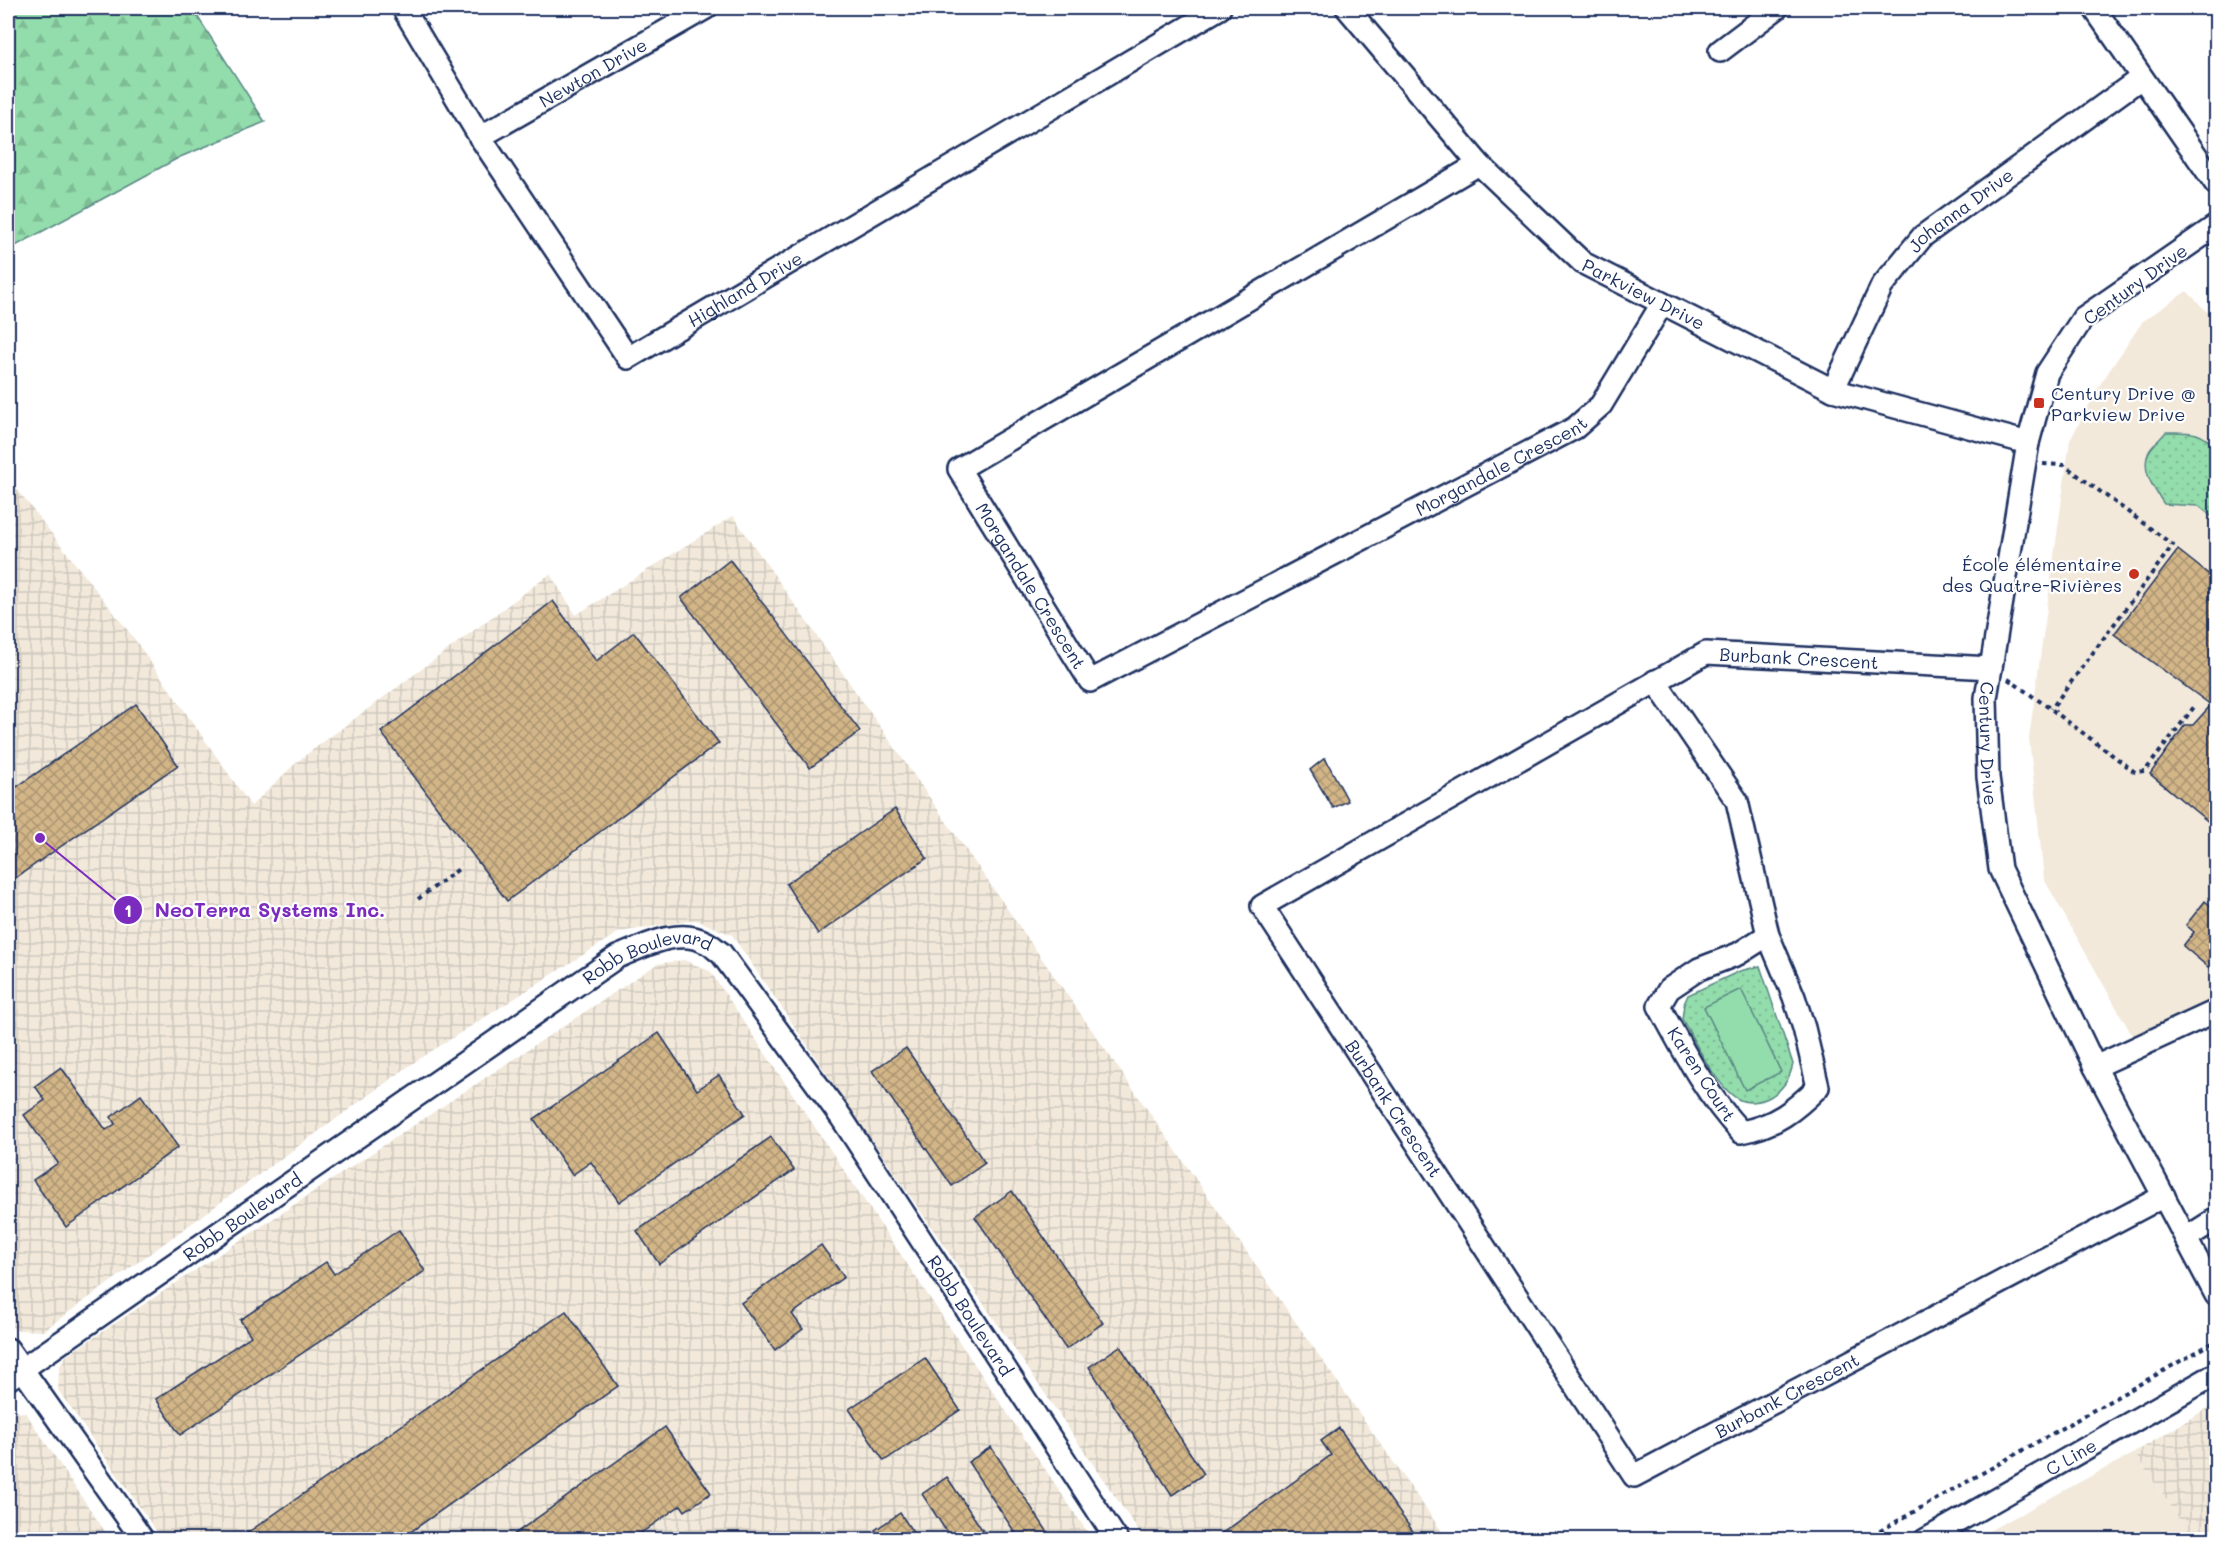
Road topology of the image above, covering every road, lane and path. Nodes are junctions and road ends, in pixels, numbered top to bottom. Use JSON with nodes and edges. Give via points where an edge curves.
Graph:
{"nodes":[{"id":1,"x":402,"y":8,"type":"edge"},
{"id":2,"x":706,"y":8,"type":"edge"},
{"id":3,"x":1220,"y":8,"type":"edge"},
{"id":4,"x":1347,"y":8,"type":"edge"},
{"id":5,"x":1777,"y":8,"type":"edge"},
{"id":6,"x":2094,"y":8,"type":"edge"},
{"id":7,"x":1720,"y":51,"type":"dead end"},
{"id":8,"x":2141,"y":78,"type":"junction"},
{"id":9,"x":480,"y":137,"type":"junction"},
{"id":10,"x":1479,"y":164,"type":"junction"},
{"id":11,"x":2217,"y":184,"type":"edge"},
{"id":12,"x":2217,"y":226,"type":"edge"},
{"id":13,"x":1662,"y":304,"type":"junction"},
{"id":14,"x":1833,"y":390,"type":"junction"},
{"id":15,"x":2026,"y":453,"type":"junction"},
{"id":16,"x":1991,"y":668,"type":"junction"},
{"id":17,"x":1655,"y":681,"type":"junction"},
{"id":18,"x":2194,"y":707,"type":"dead end"},
{"id":19,"x":2051,"y":709,"type":"junction"},
{"id":20,"x":459,"y":868,"type":"dead end"},
{"id":21,"x":418,"y":899,"type":"dead end"},
{"id":22,"x":1768,"y":935,"type":"junction"},
{"id":23,"x":2217,"y":1011,"type":"edge"},
{"id":24,"x":2095,"y":1067,"type":"junction"},
{"id":25,"x":2164,"y":1196,"type":"junction"},
{"id":26,"x":2217,"y":1220,"type":"edge"},
{"id":27,"x":2186,"y":1238,"type":"junction"},
{"id":28,"x":2217,"y":1295,"type":"edge"},
{"id":29,"x":2217,"y":1341,"type":"edge"},
{"id":30,"x":8,"y":1349,"type":"edge"},
{"id":31,"x":14,"y":1374,"type":"edge"},
{"id":32,"x":2217,"y":1374,"type":"edge"},
{"id":33,"x":142,"y":1539,"type":"edge"},
{"id":34,"x":1117,"y":1539,"type":"edge"},
{"id":35,"x":1864,"y":1539,"type":"edge"},
{"id":36,"x":1925,"y":1539,"type":"edge"}],
"edges":[{"from":1,"to":9,"type":"street","name":"Highland Drive"},
{"from":2,"to":9,"type":"street","name":"Newton Drive"},
{"from":3,"to":9,"type":"street","name":"Highland Drive","via":[[628,358]]},
{"from":4,"to":10,"type":"street","name":"Parkview Drive"},
{"from":5,"to":7,"type":"street"},
{"from":6,"to":8,"type":"street"},
{"from":8,"to":11,"type":"street"},
{"from":8,"to":14,"type":"street","name":"Johanna Drive","via":[[1923,236],[1882,286]]},
{"from":10,"to":13,"type":"street","name":"Parkview Drive","via":[[1583,263]]},
{"from":10,"to":13,"type":"street","name":"Morgandale Crescent","via":[[959,469],[1090,681],[1575,428],[1601,405]]},
{"from":12,"to":15,"type":"street","name":"Century Drive","via":[[2083,318],[2047,373]]},
{"from":13,"to":14,"type":"street","name":"Parkview Drive"},
{"from":14,"to":15,"type":"street","name":"Parkview Drive"},
{"from":15,"to":16,"type":"street","name":"Century Drive"},
{"from":15,"to":19,"type":"path","via":[[2064,465],[2173,544]]},
{"from":16,"to":17,"type":"street","name":"Burbank Crescent","via":[[1706,653]]},
{"from":16,"to":19,"type":"path"},
{"from":16,"to":24,"type":"street","name":"Century Drive","via":[[1986,698],[1988,777],[2000,869]]},
{"from":17,"to":22,"type":"street","name":"Karen Court","via":[[1737,801]]},
{"from":17,"to":25,"type":"street","name":"Burbank Crescent","via":[[1262,906],[1634,1476]]},
{"from":18,"to":19,"type":"path","via":[[2145,771],[2135,772]]},
{"from":20,"to":21,"type":"path"},
{"from":22,"to":22,"type":"street","name":"Karen Court","via":[[1738,954],[1699,969],[1670,989],[1659,1006],[1695,1070],[1741,1132],[1761,1128],[1795,1110],[1818,1087],[1794,997]]},
{"from":23,"to":24,"type":"street"},
{"from":24,"to":25,"type":"street","name":"Century Drive"},
{"from":25,"to":27,"type":"street","name":"Century Drive"},
{"from":26,"to":27,"type":"street"},
{"from":27,"to":28,"type":"street","name":"Century Drive"},
{"from":29,"to":35,"type":"path"},
{"from":30,"to":31,"type":"street"},
{"from":31,"to":33,"type":"street"},
{"from":31,"to":34,"type":"street","name":"Robb Boulevard","via":[[617,957],[663,939],[686,937],[704,941],[721,953],[841,1118]]},
{"from":32,"to":36,"type":"street","name":"C Line"}]}
